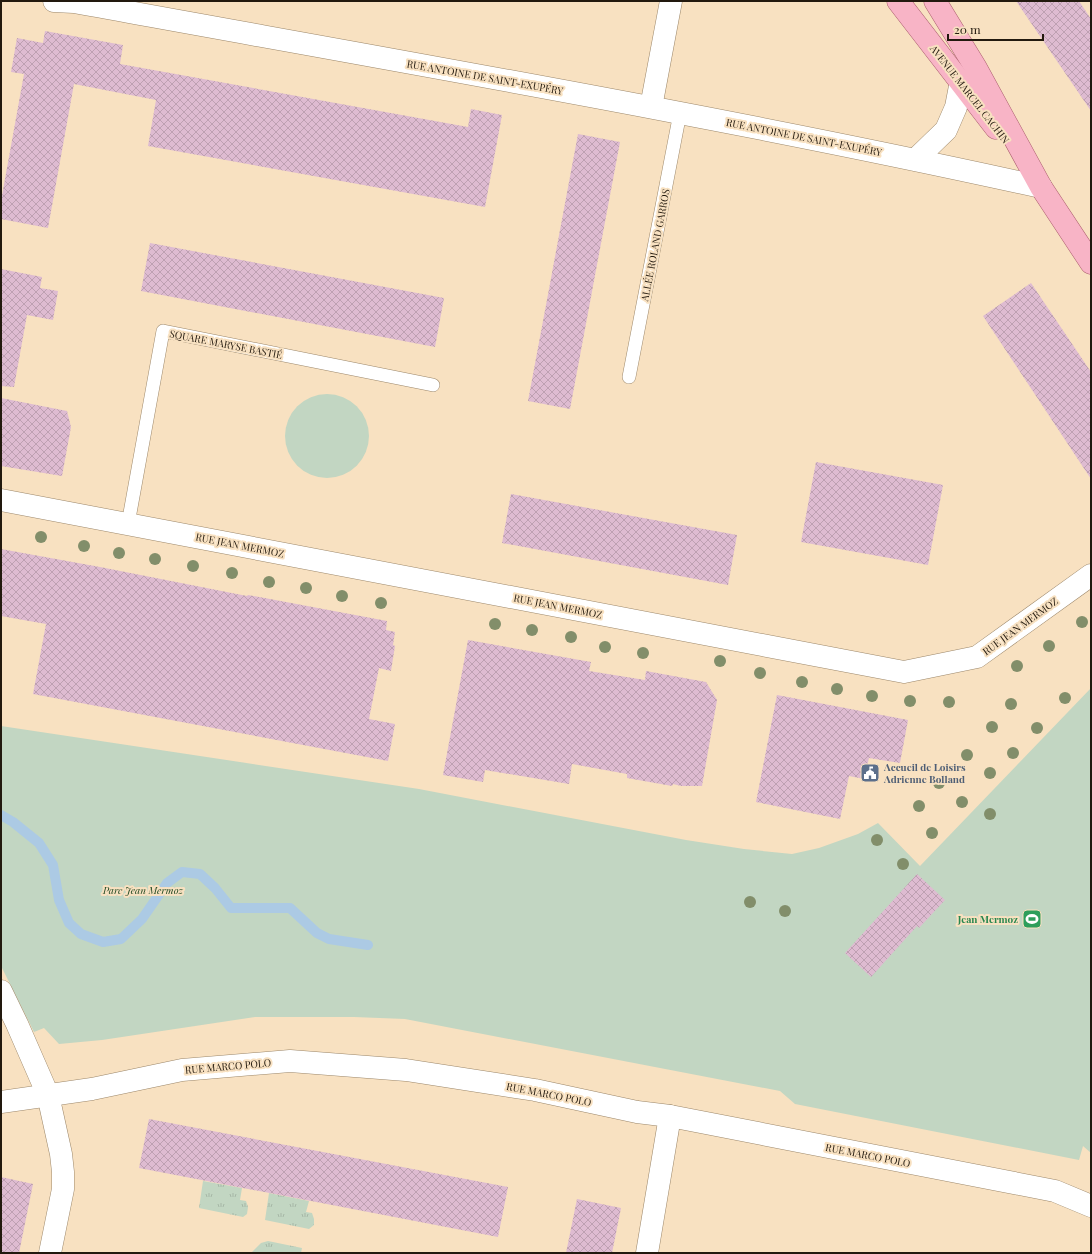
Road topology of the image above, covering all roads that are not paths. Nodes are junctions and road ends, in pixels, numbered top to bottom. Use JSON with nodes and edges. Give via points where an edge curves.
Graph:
{"nodes":[{"id":1,"x":54,"y":1,"type":"edge"},
{"id":2,"x":671,"y":1,"type":"edge"},
{"id":3,"x":898,"y":1,"type":"edge"},
{"id":4,"x":935,"y":1,"type":"edge"},
{"id":5,"x":961,"y":81,"type":"junction"},
{"id":6,"x":650,"y":107,"type":"junction"},
{"id":7,"x":680,"y":113,"type":"junction"},
{"id":8,"x":916,"y":160,"type":"junction"},
{"id":9,"x":1041,"y":187,"type":"junction"},
{"id":10,"x":1091,"y":263,"type":"edge"},
{"id":11,"x":629,"y":378,"type":"dead end"},
{"id":12,"x":433,"y":385,"type":"dead end"},
{"id":13,"x":1,"y":500,"type":"edge"},
{"id":14,"x":128,"y":524,"type":"junction"},
{"id":15,"x":1091,"y":575,"type":"edge"},
{"id":16,"x":1,"y":991,"type":"edge"},
{"id":17,"x":48,"y":1095,"type":"junction"},
{"id":18,"x":1,"y":1102,"type":"edge"},
{"id":19,"x":670,"y":1116,"type":"junction"},
{"id":20,"x":1091,"y":1206,"type":"edge"},
{"id":21,"x":50,"y":1253,"type":"edge"},
{"id":22,"x":647,"y":1253,"type":"edge"}],
"edges":[{"from":1,"to":6,"type":"street","name":"RUE ANTOINE DE SAINT-EXUPÉRY","via":[[74,2]]},
{"from":2,"to":6,"type":"street"},
{"from":3,"to":5,"type":"main road","name":"AVENUE MARCEL CACHIN"},
{"from":4,"to":9,"type":"main road","name":"AVENUE MARCEL CACHIN","via":[[976,68]]},
{"from":5,"to":8,"type":"street","via":[[956,107],[946,130]]},
{"from":5,"to":9,"type":"main road","name":"AVENUE MARCEL CACHIN"},
{"from":6,"to":7,"type":"street","name":"RUE ANTOINE DE SAINT-EXUPÉRY"},
{"from":7,"to":8,"type":"street","name":"RUE ANTOINE DE SAINT-EXUPÉRY"},
{"from":7,"to":11,"type":"lane","name":"ALLÉE ROLAND GARROS"},
{"from":8,"to":9,"type":"street","name":"RUE ANTOINE DE SAINT-EXUPÉRY"},
{"from":9,"to":10,"type":"main road","name":"AVENUE MARCEL CACHIN"},
{"from":12,"to":14,"type":"lane","name":"SQUARE MARYSE BASTIÉ","via":[[163,331]]},
{"from":13,"to":14,"type":"street","name":"RUE JEAN MERMOZ"},
{"from":14,"to":15,"type":"street","name":"RUE JEAN MERMOZ","via":[[904,672],[977,657]]},
{"from":16,"to":17,"type":"street"},
{"from":17,"to":18,"type":"street","name":"RUE MARCO POLO"},
{"from":17,"to":19,"type":"street","name":"RUE MARCO POLO","via":[[92,1089],[182,1070],[290,1061],[406,1070],[535,1090],[637,1112]]},
{"from":17,"to":21,"type":"street","via":[[63,1172],[63,1188]]},
{"from":19,"to":20,"type":"street","name":"RUE MARCO POLO","via":[[1055,1191]]},
{"from":19,"to":22,"type":"street"}]}
